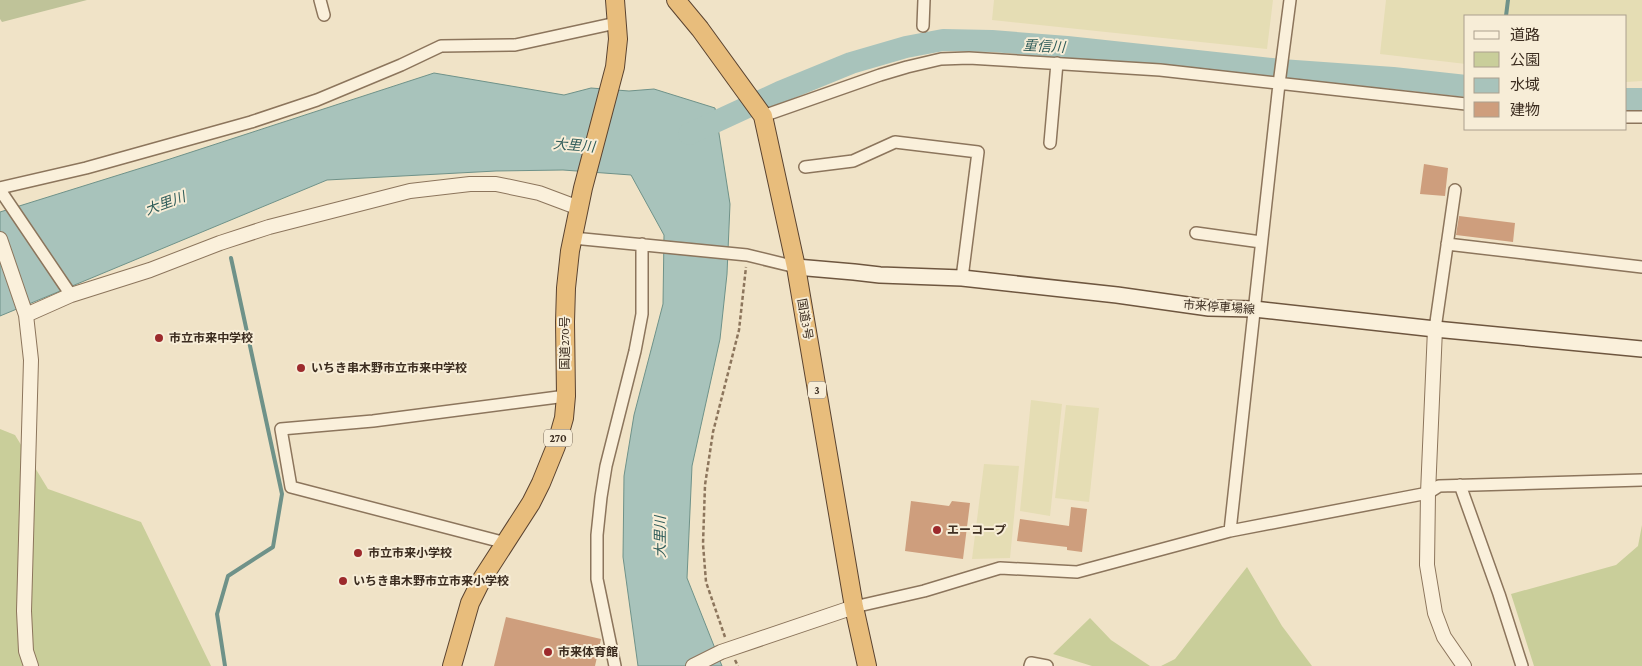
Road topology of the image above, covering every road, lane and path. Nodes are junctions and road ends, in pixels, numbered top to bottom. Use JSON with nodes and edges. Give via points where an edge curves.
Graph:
{"nodes":[{"id":1,"x":320,"y":0,"type":"edge"},
{"id":2,"x":615,"y":0,"type":"edge"},
{"id":3,"x":676,"y":0,"type":"edge"},
{"id":4,"x":924,"y":0,"type":"edge"},
{"id":5,"x":1290,"y":0,"type":"edge"},
{"id":6,"x":324,"y":15,"type":"dead end"},
{"id":7,"x":616,"y":23,"type":"junction"},
{"id":8,"x":923,"y":26,"type":"dead end"},
{"id":9,"x":1057,"y":63,"type":"junction"},
{"id":10,"x":1279,"y":84,"type":"junction"},
{"id":11,"x":1464,"y":104,"type":"edge"},
{"id":12,"x":763,"y":116,"type":"junction"},
{"id":13,"x":1642,"y":116,"type":"edge"},
{"id":14,"x":1627,"y":117,"type":"edge"},
{"id":15,"x":1050,"y":143,"type":"dead end"},
{"id":16,"x":805,"y":167,"type":"dead end"},
{"id":17,"x":1455,"y":190,"type":"dead end"},
{"id":18,"x":1,"y":191,"type":"edge"},
{"id":19,"x":579,"y":208,"type":"junction"},
{"id":20,"x":1196,"y":233,"type":"dead end"},
{"id":21,"x":573,"y":238,"type":"junction"},
{"id":22,"x":0,"y":239,"type":"edge"},
{"id":23,"x":1262,"y":242,"type":"junction"},
{"id":24,"x":1448,"y":244,"type":"junction"},
{"id":25,"x":645,"y":245,"type":"junction"},
{"id":26,"x":743,"y":255,"type":"junction"},
{"id":27,"x":796,"y":267,"type":"junction"},
{"id":28,"x":1642,"y":267,"type":"edge"},
{"id":29,"x":962,"y":278,"type":"junction"},
{"id":30,"x":70,"y":293,"type":"junction"},
{"id":31,"x":1254,"y":309,"type":"junction"},
{"id":32,"x":25,"y":312,"type":"junction"},
{"id":33,"x":1435,"y":329,"type":"junction"},
{"id":34,"x":1642,"y":349,"type":"edge"},
{"id":35,"x":566,"y":396,"type":"junction"},
{"id":36,"x":1642,"y":480,"type":"edge"},
{"id":37,"x":1460,"y":485,"type":"junction"},
{"id":38,"x":1428,"y":493,"type":"junction"},
{"id":39,"x":1230,"y":531,"type":"junction"},
{"id":40,"x":506,"y":543,"type":"junction"},
{"id":41,"x":854,"y":607,"type":"junction"},
{"id":42,"x":725,"y":651,"type":"junction"},
{"id":43,"x":31,"y":666,"type":"edge"},
{"id":44,"x":452,"y":666,"type":"edge"},
{"id":45,"x":615,"y":666,"type":"edge"},
{"id":46,"x":693,"y":666,"type":"edge"},
{"id":47,"x":738,"y":666,"type":"edge"},
{"id":48,"x":867,"y":666,"type":"edge"},
{"id":49,"x":1030,"y":666,"type":"edge"},
{"id":50,"x":1047,"y":666,"type":"edge"},
{"id":51,"x":1464,"y":666,"type":"edge"},
{"id":52,"x":1522,"y":666,"type":"edge"}],
"edges":[{"from":1,"to":6,"type":"street"},
{"from":2,"to":7,"type":"highway","name":"国道270号","number":"270"},
{"from":3,"to":12,"type":"highway","name":"国道3号","number":"3"},
{"from":4,"to":8,"type":"street"},
{"from":5,"to":10,"type":"street"},
{"from":7,"to":18,"type":"street","via":[[515,45],[441,46],[317,100],[251,122]]},
{"from":7,"to":19,"type":"highway","name":"国道270号","number":"270","via":[[617,54],[611,86]]},
{"from":9,"to":10,"type":"street","via":[[1160,70]]},
{"from":9,"to":12,"type":"street","via":[[941,59],[880,75]]},
{"from":9,"to":15,"type":"street"},
{"from":10,"to":11,"type":"street"},
{"from":10,"to":23,"type":"street"},
{"from":12,"to":27,"type":"highway","name":"国道3号","number":"3"},
{"from":13,"to":14,"type":"street"},
{"from":16,"to":29,"type":"street","via":[[852,161],[895,142],[978,152]]},
{"from":17,"to":24,"type":"street"},
{"from":18,"to":30,"type":"street"},
{"from":19,"to":21,"type":"highway","name":"国道270号","number":"270"},
{"from":19,"to":30,"type":"street","via":[[539,193],[496,184],[410,191],[220,242],[150,270]]},
{"from":20,"to":23,"type":"street"},
{"from":21,"to":25,"type":"street"},
{"from":21,"to":35,"type":"highway","name":"国道270号","number":"270","via":[[566,288]]},
{"from":22,"to":32,"type":"street"},
{"from":23,"to":31,"type":"street"},
{"from":24,"to":28,"type":"street"},
{"from":24,"to":33,"type":"street"},
{"from":25,"to":26,"type":"street"},
{"from":25,"to":45,"type":"street","via":[[642,314],[636,351],[606,466],[597,535],[597,579]]},
{"from":26,"to":27,"type":"street"},
{"from":26,"to":42,"type":"path","via":[[739,330],[713,432],[705,485],[703,544],[706,582]]},
{"from":27,"to":29,"type":"main road","name":"市来停車場線"},
{"from":27,"to":41,"type":"highway","name":"国道3号","number":"3"},
{"from":29,"to":31,"type":"main road","name":"市来停車場線","via":[[1209,308]]},
{"from":30,"to":32,"type":"street"},
{"from":31,"to":33,"type":"main road","name":"市来停車場線"},
{"from":31,"to":39,"type":"street"},
{"from":32,"to":43,"type":"street","via":[[31,360],[24,611],[26,651]]},
{"from":33,"to":34,"type":"main road","name":"市来停車場線"},
{"from":33,"to":38,"type":"street"},
{"from":35,"to":40,"type":"highway","name":"国道270号","number":"270","via":[[560,433],[541,483]]},
{"from":35,"to":40,"type":"street","via":[[373,421],[281,429],[291,487]]},
{"from":36,"to":37,"type":"street"},
{"from":37,"to":38,"type":"street","via":[[1439,486]]},
{"from":37,"to":52,"type":"street"},
{"from":38,"to":39,"type":"street"},
{"from":38,"to":51,"type":"street","via":[[1427,565],[1435,613],[1444,638]]},
{"from":39,"to":41,"type":"street","via":[[1077,572],[1000,568],[924,591]]},
{"from":40,"to":44,"type":"highway","name":"国道270号","number":"270","via":[[470,604]]},
{"from":41,"to":42,"type":"street"},
{"from":41,"to":48,"type":"highway","name":"国道3号","number":"3"},
{"from":42,"to":46,"type":"street"},
{"from":42,"to":47,"type":"path"},
{"from":49,"to":50,"type":"street","via":[[1031,663]]}]}
